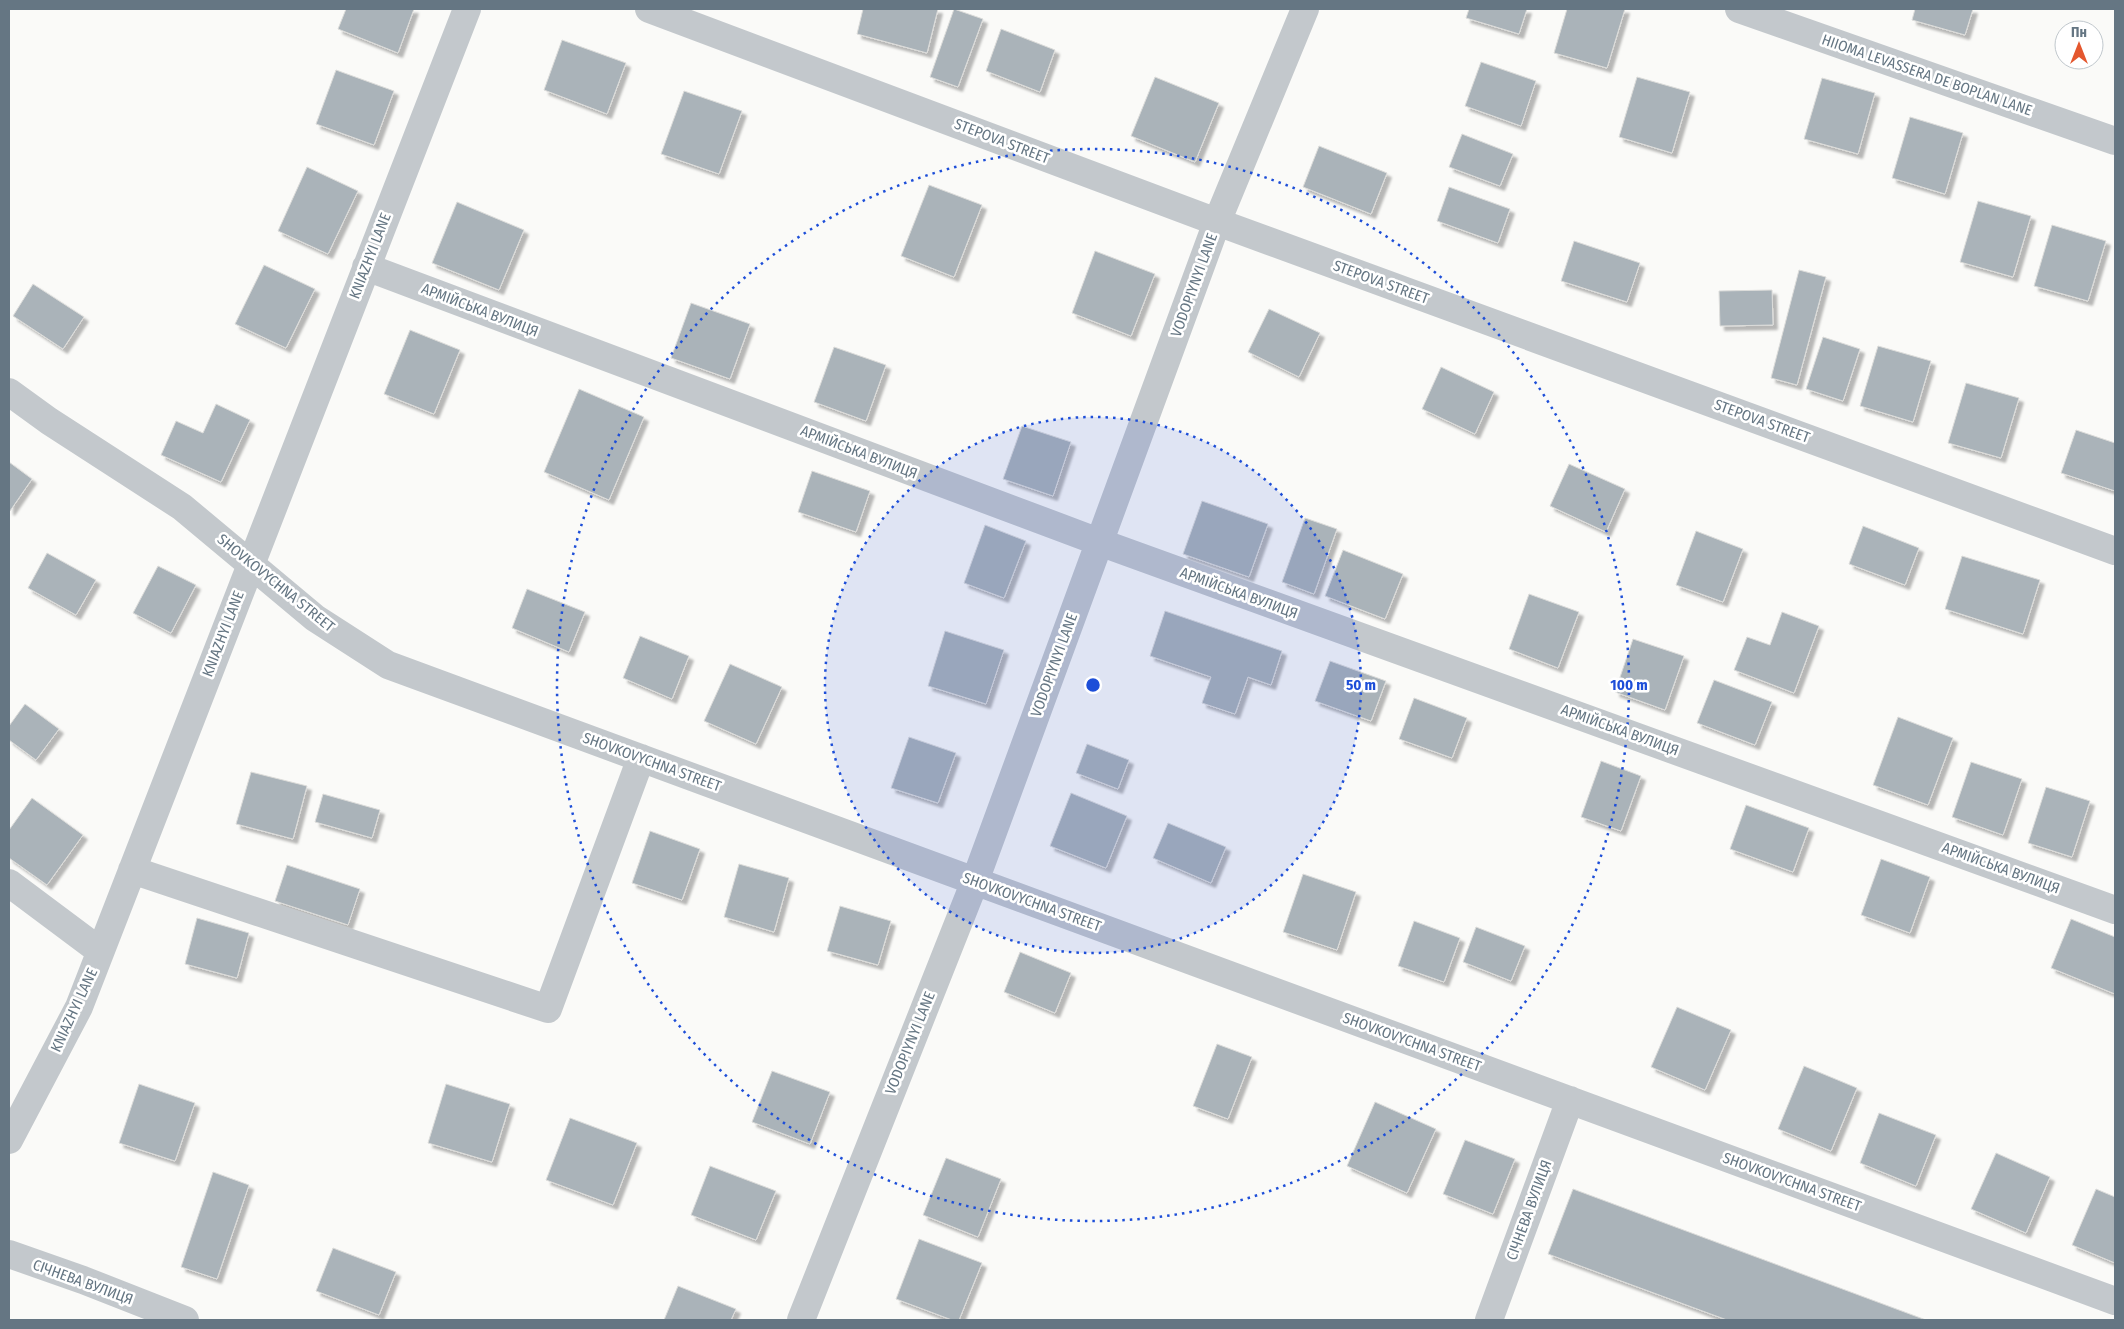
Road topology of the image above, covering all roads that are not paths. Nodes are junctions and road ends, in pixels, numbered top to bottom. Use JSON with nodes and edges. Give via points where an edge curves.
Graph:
{"nodes":[{"id":1,"x":467,"y":9,"type":"edge"},
{"id":2,"x":649,"y":9,"type":"edge"},
{"id":3,"x":1305,"y":9,"type":"edge"},
{"id":4,"x":1739,"y":9,"type":"edge"},
{"id":5,"x":2115,"y":141,"type":"edge"},
{"id":6,"x":1217,"y":222,"type":"junction"},
{"id":7,"x":366,"y":268,"type":"junction"},
{"id":8,"x":9,"y":392,"type":"edge"},
{"id":9,"x":1099,"y":542,"type":"junction"},
{"id":10,"x":2115,"y":551,"type":"edge"},
{"id":11,"x":250,"y":564,"type":"junction"},
{"id":12,"x":641,"y":758,"type":"junction"},
{"id":13,"x":132,"y":870,"type":"junction"},
{"id":14,"x":975,"y":881,"type":"junction"},
{"id":15,"x":9,"y":883,"type":"edge"},
{"id":16,"x":2115,"y":910,"type":"edge"},
{"id":17,"x":100,"y":951,"type":"junction"},
{"id":18,"x":1570,"y":1100,"type":"junction"},
{"id":19,"x":9,"y":1140,"type":"edge"},
{"id":20,"x":9,"y":1254,"type":"edge"},
{"id":21,"x":2115,"y":1301,"type":"edge"},
{"id":22,"x":185,"y":1320,"type":"edge"},
{"id":23,"x":801,"y":1320,"type":"edge"},
{"id":24,"x":1489,"y":1320,"type":"edge"}],
"edges":[{"from":1,"to":7,"type":"street","name":"KNIAZHYI LANE"},
{"from":2,"to":6,"type":"street","name":"STEPOVA STREET"},
{"from":3,"to":6,"type":"street","name":"VODOPIYNYI LANE"},
{"from":4,"to":5,"type":"street","name":"HIIOMA LEVASSERA DE BOPLAN LANE"},
{"from":6,"to":9,"type":"street","name":"VODOPIYNYI LANE"},
{"from":6,"to":10,"type":"street","name":"STEPOVA STREET"},
{"from":7,"to":9,"type":"street","name":"АРМІЙСЬКА ВУЛИЦЯ"},
{"from":7,"to":11,"type":"street","name":"KNIAZHYI LANE"},
{"from":8,"to":11,"type":"street","name":"SHOVKOVYCHNA STREET","via":[[182,507]]},
{"from":9,"to":14,"type":"street","name":"VODOPIYNYI LANE"},
{"from":9,"to":16,"type":"street","name":"АРМІЙСЬКА ВУЛИЦЯ"},
{"from":11,"to":12,"type":"street","name":"SHOVKOVYCHNA STREET","via":[[314,618],[388,665]]},
{"from":11,"to":13,"type":"street","name":"KNIAZHYI LANE"},
{"from":12,"to":13,"type":"street","via":[[548,1009]]},
{"from":12,"to":14,"type":"street","name":"SHOVKOVYCHNA STREET"},
{"from":13,"to":17,"type":"street","name":"KNIAZHYI LANE"},
{"from":14,"to":18,"type":"street","name":"SHOVKOVYCHNA STREET"},
{"from":14,"to":23,"type":"street","name":"VODOPIYNYI LANE"},
{"from":15,"to":17,"type":"street"},
{"from":17,"to":19,"type":"street","name":"KNIAZHYI LANE","via":[[79,1007]]},
{"from":18,"to":21,"type":"street","name":"SHOVKOVYCHNA STREET"},
{"from":18,"to":24,"type":"street","name":"СІЧНЕВА ВУЛИЦЯ"},
{"from":20,"to":22,"type":"street","name":"СІЧНЕВА ВУЛИЦЯ"}]}
